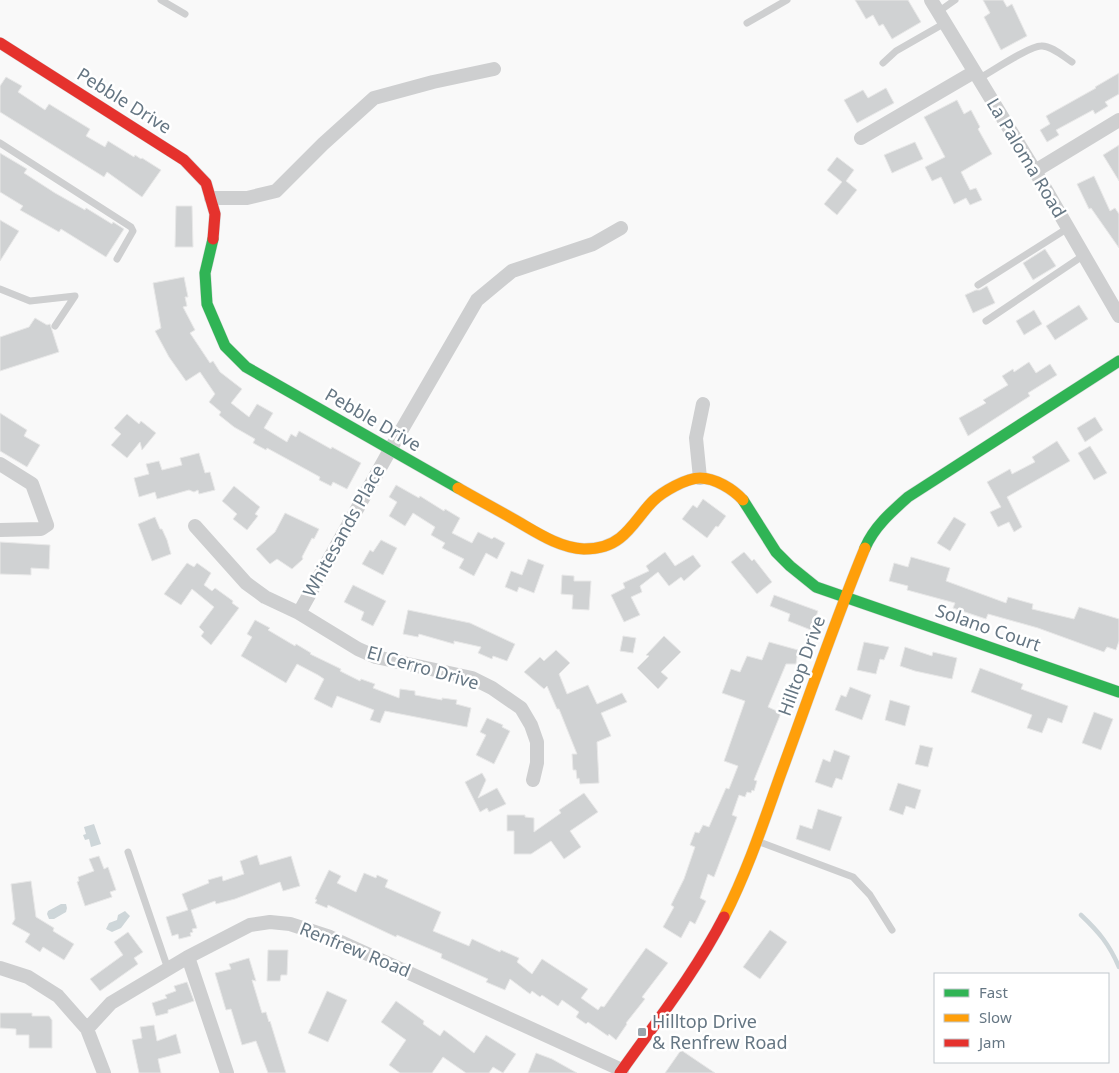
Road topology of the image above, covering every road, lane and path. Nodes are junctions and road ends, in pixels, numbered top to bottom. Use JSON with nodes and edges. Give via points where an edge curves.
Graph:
{"nodes":[{"id":1,"x":161,"y":0,"type":"edge"},
{"id":2,"x":786,"y":0,"type":"edge"},
{"id":3,"x":954,"y":0,"type":"edge"},
{"id":4,"x":938,"y":12,"type":"edge"},
{"id":5,"x":185,"y":14,"type":"dead end"},
{"id":6,"x":747,"y":24,"type":"dead end"},
{"id":7,"x":0,"y":43,"type":"edge"},
{"id":8,"x":1072,"y":62,"type":"dead end"},
{"id":9,"x":883,"y":63,"type":"dead end"},
{"id":10,"x":494,"y":69,"type":"dead end"},
{"id":11,"x":976,"y":75,"type":"junction"},
{"id":12,"x":1119,"y":120,"type":"edge"},
{"id":13,"x":861,"y":138,"type":"dead end"},
{"id":14,"x":0,"y":143,"type":"edge"},
{"id":15,"x":1035,"y":171,"type":"junction"},
{"id":16,"x":211,"y":198,"type":"junction"},
{"id":17,"x":621,"y":228,"type":"dead end"},
{"id":18,"x":1068,"y":228,"type":"junction"},
{"id":19,"x":1084,"y":255,"type":"junction"},
{"id":20,"x":117,"y":259,"type":"dead end"},
{"id":21,"x":978,"y":285,"type":"dead end"},
{"id":22,"x":0,"y":289,"type":"edge"},
{"id":23,"x":1119,"y":316,"type":"edge"},
{"id":24,"x":986,"y":321,"type":"dead end"},
{"id":25,"x":55,"y":326,"type":"dead end"},
{"id":26,"x":1119,"y":361,"type":"edge"},
{"id":27,"x":704,"y":404,"type":"dead end"},
{"id":28,"x":390,"y":450,"type":"junction"},
{"id":29,"x":0,"y":464,"type":"edge"},
{"id":30,"x":700,"y":478,"type":"junction"},
{"id":31,"x":195,"y":526,"type":"dead end"},
{"id":32,"x":0,"y":530,"type":"edge"},
{"id":33,"x":845,"y":597,"type":"junction"},
{"id":34,"x":299,"y":612,"type":"junction"},
{"id":35,"x":1119,"y":692,"type":"edge"},
{"id":36,"x":533,"y":780,"type":"dead end"},
{"id":37,"x":756,"y":841,"type":"junction"},
{"id":38,"x":128,"y":852,"type":"dead end"},
{"id":39,"x":892,"y":930,"type":"dead end"},
{"id":40,"x":188,"y":957,"type":"junction"},
{"id":41,"x":0,"y":968,"type":"edge"},
{"id":42,"x":168,"y":969,"type":"junction"},
{"id":43,"x":88,"y":1029,"type":"junction"},
{"id":44,"x":621,"y":1072,"type":"edge"},
{"id":45,"x":104,"y":1073,"type":"edge"},
{"id":46,"x":227,"y":1073,"type":"edge"}],
"edges":[{"from":1,"to":5,"type":"lane"},
{"from":2,"to":6,"type":"lane"},
{"from":3,"to":4,"type":"lane"},
{"from":4,"to":9,"type":"lane"},
{"from":4,"to":11,"type":"street","name":"La Paloma Road"},
{"from":7,"to":16,"type":"street","name":"Pebble Drive","via":[[184,160],[206,183]]},
{"from":8,"to":11,"type":"lane","via":[[1040,45]]},
{"from":10,"to":16,"type":"street","via":[[374,98],[276,191],[247,198]]},
{"from":11,"to":13,"type":"street"},
{"from":11,"to":15,"type":"street","name":"La Paloma Road"},
{"from":12,"to":15,"type":"street"},
{"from":14,"to":20,"type":"lane","via":[[131,227],[133,231]]},
{"from":15,"to":18,"type":"street","name":"La Paloma Road"},
{"from":16,"to":28,"type":"street","name":"Pebble Drive","via":[[214,230],[205,288],[211,318],[225,346],[246,367]]},
{"from":17,"to":28,"type":"street","name":"Whitesands Place","via":[[593,244],[512,271],[477,300]]},
{"from":18,"to":19,"type":"street","name":"La Paloma Road"},
{"from":18,"to":21,"type":"lane"},
{"from":19,"to":23,"type":"street","name":"La Paloma Road"},
{"from":19,"to":24,"type":"lane"},
{"from":22,"to":25,"type":"lane","via":[[30,301],[75,296]]},
{"from":26,"to":33,"type":"street","name":"Hilltop Drive","via":[[908,497],[869,539]]},
{"from":27,"to":30,"type":"street","via":[[696,438]]},
{"from":28,"to":30,"type":"street","name":"Pebble Drive","via":[[556,543],[584,550],[614,543],[658,497],[676,484]]},
{"from":28,"to":34,"type":"street","name":"Whitesands Place"},
{"from":29,"to":32,"type":"street","via":[[32,484],[47,524],[40,529]]},
{"from":30,"to":33,"type":"street","via":[[727,486],[745,502],[776,552],[794,570],[816,587]]},
{"from":31,"to":34,"type":"street","name":"El Cerro Drive","via":[[246,582],[265,597]]},
{"from":33,"to":35,"type":"street","name":"Solano Court"},
{"from":33,"to":37,"type":"street","name":"Hilltop Drive"},
{"from":34,"to":36,"type":"street","name":"El Cerro Drive","via":[[370,655],[472,678],[521,708],[537,742]]},
{"from":37,"to":39,"type":"lane","via":[[853,877],[870,895]]},
{"from":37,"to":44,"type":"street","name":"Hilltop Drive","via":[[734,897],[713,938]]},
{"from":38,"to":42,"type":"lane"},
{"from":40,"to":42,"type":"street","name":"Renfrew Road"},
{"from":40,"to":44,"type":"street","name":"Renfrew Road","via":[[250,925],[290,924],[339,940]]},
{"from":40,"to":46,"type":"street"},
{"from":41,"to":43,"type":"street","via":[[28,977],[58,996]]},
{"from":42,"to":43,"type":"street","name":"Renfrew Road","via":[[111,1003]]},
{"from":43,"to":45,"type":"street"}]}
